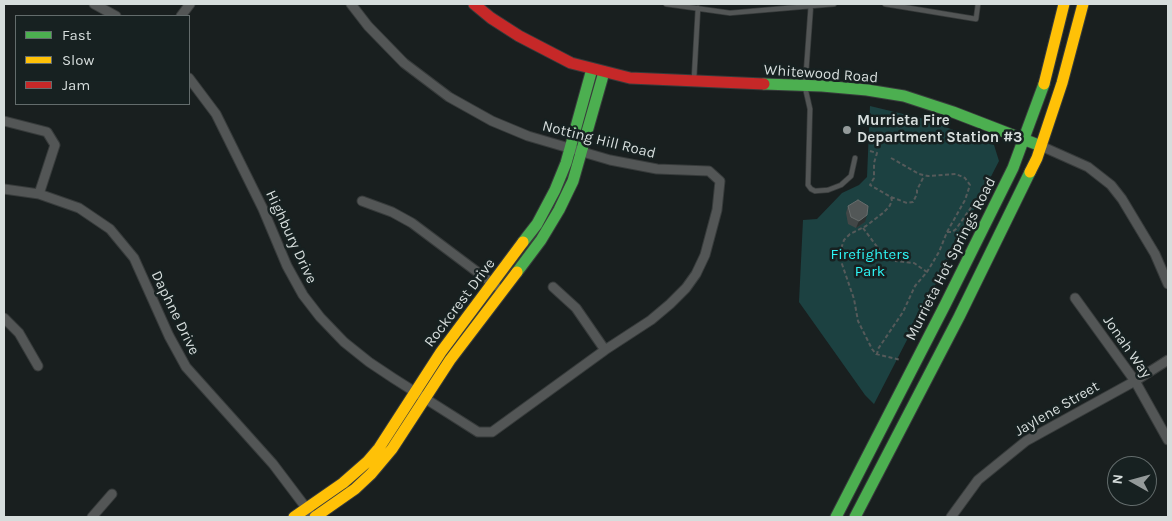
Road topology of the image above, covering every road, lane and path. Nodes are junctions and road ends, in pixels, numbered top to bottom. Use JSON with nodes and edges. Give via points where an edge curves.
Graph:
{"nodes":[{"id":1,"x":94,"y":4,"type":"edge"},
{"id":2,"x":190,"y":4,"type":"edge"},
{"id":3,"x":351,"y":4,"type":"edge"},
{"id":4,"x":474,"y":4,"type":"edge"},
{"id":5,"x":666,"y":4,"type":"edge"},
{"id":6,"x":834,"y":4,"type":"edge"},
{"id":7,"x":885,"y":4,"type":"edge"},
{"id":8,"x":978,"y":4,"type":"edge"},
{"id":9,"x":1064,"y":4,"type":"edge"},
{"id":10,"x":1083,"y":4,"type":"edge"},
{"id":11,"x":811,"y":5,"type":"edge"},
{"id":12,"x":698,"y":8,"type":"junction"},
{"id":13,"x":114,"y":15,"type":"edge"},
{"id":14,"x":182,"y":15,"type":"edge"},
{"id":15,"x":592,"y":69,"type":"junction"},
{"id":16,"x":604,"y":72,"type":"junction"},
{"id":17,"x":190,"y":79,"type":"edge"},
{"id":18,"x":694,"y":82,"type":"junction"},
{"id":19,"x":805,"y":87,"type":"junction"},
{"id":20,"x":4,"y":121,"type":"edge"},
{"id":21,"x":1024,"y":140,"type":"junction"},
{"id":22,"x":1042,"y":146,"type":"junction"},
{"id":23,"x":570,"y":149,"type":"junction"},
{"id":24,"x":870,"y":151,"type":"dead end"},
{"id":25,"x":582,"y":152,"type":"junction"},
{"id":26,"x":855,"y":158,"type":"dead end"},
{"id":27,"x":891,"y":158,"type":"dead end"},
{"id":28,"x":925,"y":175,"type":"junction"},
{"id":29,"x":4,"y":189,"type":"edge"},
{"id":30,"x":39,"y":194,"type":"junction"},
{"id":31,"x":891,"y":197,"type":"junction"},
{"id":32,"x":984,"y":199,"type":"dead end"},
{"id":33,"x":362,"y":201,"type":"dead end"},
{"id":34,"x":863,"y":227,"type":"junction"},
{"id":35,"x":947,"y":232,"type":"junction"},
{"id":36,"x":881,"y":252,"type":"dead end"},
{"id":37,"x":895,"y":261,"type":"dead end"},
{"id":38,"x":927,"y":272,"type":"junction"},
{"id":39,"x":493,"y":284,"type":"junction"},
{"id":40,"x":1168,"y":284,"type":"edge"},
{"id":41,"x":553,"y":286,"type":"dead end"},
{"id":42,"x":502,"y":291,"type":"junction"},
{"id":43,"x":1075,"y":298,"type":"dead end"},
{"id":44,"x":4,"y":318,"type":"edge"},
{"id":45,"x":605,"y":350,"type":"junction"},
{"id":46,"x":877,"y":355,"type":"junction"},
{"id":47,"x":901,"y":360,"type":"dead end"},
{"id":48,"x":1168,"y":360,"type":"edge"},
{"id":49,"x":38,"y":366,"type":"dead end"},
{"id":50,"x":1135,"y":381,"type":"junction"},
{"id":51,"x":415,"y":392,"type":"junction"},
{"id":52,"x":425,"y":398,"type":"junction"},
{"id":53,"x":1168,"y":440,"type":"edge"},
{"id":54,"x":112,"y":494,"type":"dead end"},
{"id":55,"x":312,"y":515,"type":"edge"},
{"id":56,"x":92,"y":517,"type":"edge"},
{"id":57,"x":294,"y":517,"type":"edge"},
{"id":58,"x":836,"y":517,"type":"edge"},
{"id":59,"x":856,"y":517,"type":"edge"},
{"id":60,"x":950,"y":517,"type":"edge"}],
"edges":[{"from":1,"to":13,"type":"street"},
{"from":2,"to":14,"type":"street"},
{"from":3,"to":23,"type":"street","name":"Notting Hill Road","via":[[397,56],[449,97],[508,129]]},
{"from":4,"to":15,"type":"main road","name":"Whitewood Road","via":[[519,36],[571,63]]},
{"from":5,"to":12,"type":"lane"},
{"from":6,"to":11,"type":"lane"},
{"from":7,"to":8,"type":"lane","via":[[976,19]]},
{"from":9,"to":21,"type":"main road","name":"Murrieta Hot Springs Road","via":[[1046,79]]},
{"from":10,"to":22,"type":"main road","name":"Murrieta Hot Springs Road"},
{"from":11,"to":12,"type":"lane","via":[[730,12]]},
{"from":11,"to":19,"type":"lane"},
{"from":12,"to":18,"type":"lane"},
{"from":15,"to":16,"type":"main road","name":"Whitewood Road"},
{"from":15,"to":23,"type":"main road","name":"Rockcrest Drive"},
{"from":16,"to":18,"type":"main road","name":"Whitewood Road","via":[[630,78]]},
{"from":16,"to":25,"type":"main road","name":"Rockcrest Drive"},
{"from":17,"to":51,"type":"street","name":"Highbury Drive","via":[[221,122],[303,295],[344,342]]},
{"from":18,"to":19,"type":"main road","name":"Whitewood Road"},
{"from":19,"to":21,"type":"main road","name":"Whitewood Road","via":[[867,90],[904,96]]},
{"from":19,"to":26,"type":"lane","via":[[810,108],[808,185],[815,191],[840,185],[851,176]]},
{"from":20,"to":30,"type":"street","via":[[47,132],[55,145]]},
{"from":21,"to":22,"type":"main road","name":"Whitewood Road"},
{"from":21,"to":58,"type":"main road","name":"Murrieta Hot Springs Road","via":[[945,305]]},
{"from":22,"to":40,"type":"street","name":"Whitewood Road","via":[[1088,167],[1110,185],[1155,254]]},
{"from":22,"to":59,"type":"main road","name":"Murrieta Hot Springs Road"},
{"from":23,"to":25,"type":"street","name":"Notting Hill Road"},
{"from":23,"to":39,"type":"main road","name":"Rockcrest Drive","via":[[562,177],[546,209]]},
{"from":24,"to":31,"type":"path","via":[[877,153],[870,185]]},
{"from":25,"to":42,"type":"main road","name":"Rockcrest Drive","via":[[559,210]]},
{"from":25,"to":45,"type":"street","name":"Notting Hill Road","via":[[637,167],[709,171],[720,180],[717,210],[705,256],[696,274],[651,320]]},
{"from":27,"to":28,"type":"path"},
{"from":28,"to":31,"type":"path","via":[[913,202]]},
{"from":28,"to":35,"type":"path","via":[[956,174],[970,185]]},
{"from":29,"to":30,"type":"street","name":"Daphne Drive"},
{"from":30,"to":55,"type":"street","name":"Daphne Drive","via":[[79,208],[110,229],[134,258],[186,367],[272,464]]},
{"from":31,"to":34,"type":"path","via":[[889,207]]},
{"from":32,"to":35,"type":"path","via":[[977,199],[956,229]]},
{"from":33,"to":39,"type":"street","via":[[412,223]]},
{"from":34,"to":36,"type":"path"},
{"from":34,"to":46,"type":"path","via":[[844,240],[842,264],[858,321]]},
{"from":35,"to":38,"type":"path"},
{"from":37,"to":38,"type":"path","via":[[914,263]]},
{"from":38,"to":46,"type":"path","via":[[915,286]]},
{"from":39,"to":42,"type":"street"},
{"from":39,"to":51,"type":"main road","name":"Rockcrest Drive"},
{"from":41,"to":45,"type":"street","via":[[576,308]]},
{"from":42,"to":52,"type":"main road","name":"Rockcrest Drive"},
{"from":43,"to":50,"type":"street","name":"Jonah Way"},
{"from":44,"to":49,"type":"street","via":[[18,333]]},
{"from":45,"to":52,"type":"street","name":"Notting Hill Road","via":[[492,432],[478,432]]},
{"from":46,"to":47,"type":"path"},
{"from":48,"to":50,"type":"street","name":"Jaylene Street"},
{"from":50,"to":53,"type":"street","name":"Jonah Way"},
{"from":50,"to":60,"type":"street","name":"Jaylene Street","via":[[1026,441],[978,480]]},
{"from":51,"to":52,"type":"street","name":"Highbury Drive"},
{"from":51,"to":55,"type":"main road","name":"Rockcrest Drive","via":[[388,436],[367,462]]},
{"from":52,"to":55,"type":"main road","name":"Rockcrest Drive","via":[[392,449],[371,474],[339,502]]},
{"from":54,"to":56,"type":"street"},
{"from":55,"to":57,"type":"main road","name":"Rockcrest Drive"}]}
